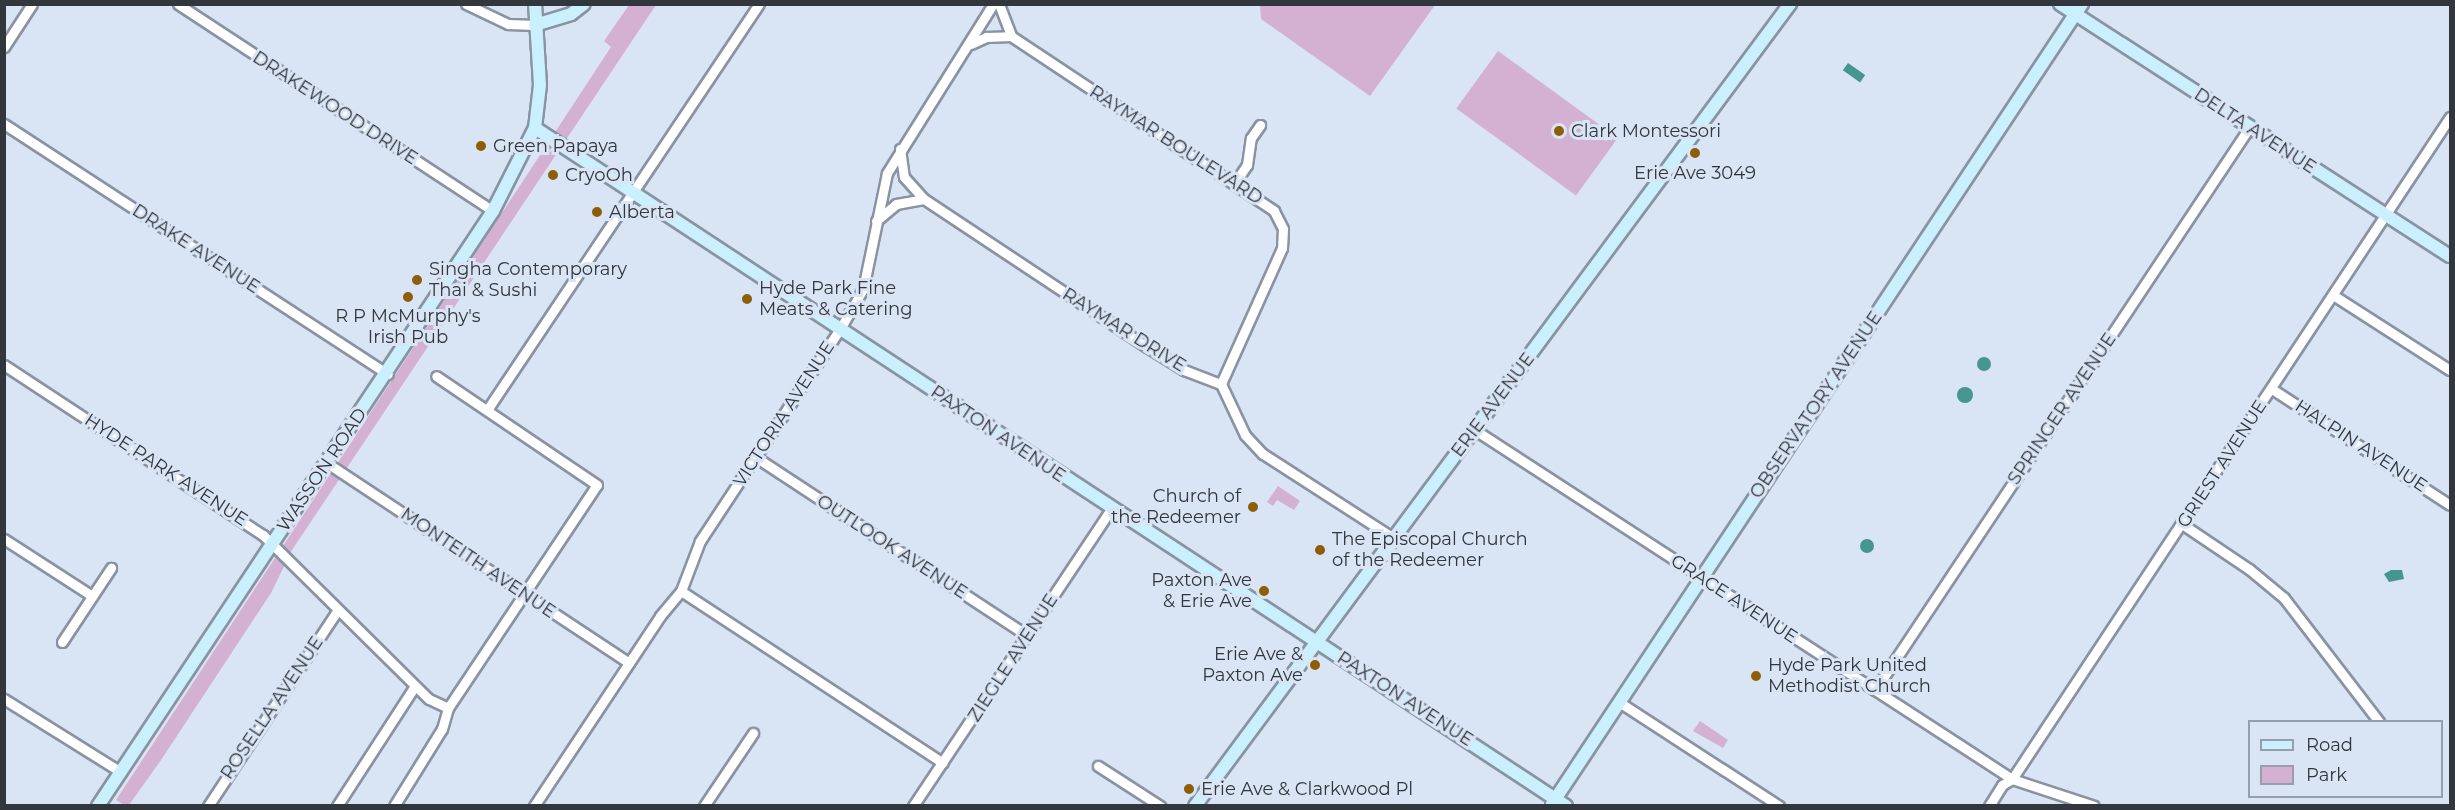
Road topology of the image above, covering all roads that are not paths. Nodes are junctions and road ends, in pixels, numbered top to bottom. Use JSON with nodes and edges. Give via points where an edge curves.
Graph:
{"nodes":[{"id":1,"x":32,"y":4,"type":"edge"},
{"id":2,"x":178,"y":4,"type":"edge"},
{"id":3,"x":466,"y":4,"type":"edge"},
{"id":4,"x":535,"y":4,"type":"edge"},
{"id":5,"x":584,"y":4,"type":"edge"},
{"id":6,"x":759,"y":4,"type":"edge"},
{"id":7,"x":993,"y":4,"type":"edge"},
{"id":8,"x":999,"y":4,"type":"edge"},
{"id":9,"x":1790,"y":4,"type":"edge"},
{"id":10,"x":2060,"y":4,"type":"edge"},
{"id":11,"x":2078,"y":9,"type":"edge"},
{"id":12,"x":535,"y":25,"type":"junction"},
{"id":13,"x":1011,"y":36,"type":"junction"},
{"id":14,"x":969,"y":45,"type":"junction"},
{"id":15,"x":4,"y":47,"type":"edge"},
{"id":16,"x":2451,"y":117,"type":"edge"},
{"id":17,"x":4,"y":124,"type":"edge"},
{"id":18,"x":1260,"y":125,"type":"dead end"},
{"id":19,"x":535,"y":128,"type":"junction"},
{"id":20,"x":2249,"y":128,"type":"junction"},
{"id":21,"x":900,"y":147,"type":"junction"},
{"id":22,"x":1234,"y":184,"type":"junction"},
{"id":23,"x":632,"y":193,"type":"junction"},
{"id":24,"x":924,"y":199,"type":"junction"},
{"id":25,"x":493,"y":211,"type":"junction"},
{"id":26,"x":2387,"y":216,"type":"junction"},
{"id":27,"x":876,"y":221,"type":"junction"},
{"id":28,"x":2451,"y":256,"type":"edge"},
{"id":29,"x":2333,"y":295,"type":"junction"},
{"id":30,"x":840,"y":329,"type":"junction"},
{"id":31,"x":4,"y":365,"type":"edge"},
{"id":32,"x":2451,"y":370,"type":"edge"},
{"id":33,"x":388,"y":374,"type":"junction"},
{"id":34,"x":436,"y":376,"type":"dead end"},
{"id":35,"x":1221,"y":384,"type":"junction"},
{"id":36,"x":2272,"y":389,"type":"junction"},
{"id":37,"x":488,"y":410,"type":"junction"},
{"id":38,"x":1475,"y":430,"type":"junction"},
{"id":39,"x":757,"y":458,"type":"junction"},
{"id":40,"x":327,"y":463,"type":"junction"},
{"id":41,"x":2451,"y":505,"type":"edge"},
{"id":42,"x":1111,"y":509,"type":"junction"},
{"id":43,"x":2182,"y":524,"type":"junction"},
{"id":44,"x":1392,"y":537,"type":"junction"},
{"id":45,"x":4,"y":539,"type":"edge"},
{"id":46,"x":273,"y":544,"type":"junction"},
{"id":47,"x":111,"y":568,"type":"dead end"},
{"id":48,"x":1702,"y":578,"type":"junction"},
{"id":49,"x":681,"y":591,"type":"junction"},
{"id":50,"x":525,"y":594,"type":"junction"},
{"id":51,"x":92,"y":596,"type":"junction"},
{"id":52,"x":337,"y":611,"type":"junction"},
{"id":53,"x":1028,"y":636,"type":"junction"},
{"id":54,"x":1316,"y":640,"type":"junction"},
{"id":55,"x":62,"y":642,"type":"dead end"},
{"id":56,"x":629,"y":663,"type":"junction"},
{"id":57,"x":415,"y":686,"type":"junction"},
{"id":58,"x":1875,"y":690,"type":"junction"},
{"id":59,"x":4,"y":699,"type":"edge"},
{"id":60,"x":1619,"y":702,"type":"junction"},
{"id":61,"x":448,"y":708,"type":"junction"},
{"id":62,"x":2377,"y":720,"type":"edge"},
{"id":63,"x":753,"y":733,"type":"dead end"},
{"id":64,"x":943,"y":763,"type":"junction"},
{"id":65,"x":1098,"y":766,"type":"dead end"},
{"id":66,"x":121,"y":772,"type":"junction"},
{"id":67,"x":2012,"y":779,"type":"junction"},
{"id":68,"x":1557,"y":803,"type":"edge"},
{"id":69,"x":100,"y":805,"type":"edge"},
{"id":70,"x":208,"y":806,"type":"edge"},
{"id":71,"x":337,"y":806,"type":"edge"},
{"id":72,"x":394,"y":806,"type":"edge"},
{"id":73,"x":534,"y":806,"type":"edge"},
{"id":74,"x":704,"y":806,"type":"edge"},
{"id":75,"x":913,"y":806,"type":"edge"},
{"id":76,"x":1160,"y":806,"type":"edge"},
{"id":77,"x":1195,"y":806,"type":"edge"},
{"id":78,"x":1779,"y":806,"type":"edge"},
{"id":79,"x":1989,"y":806,"type":"edge"},
{"id":80,"x":2094,"y":806,"type":"edge"}],
"edges":[{"from":1,"to":15,"type":"street"},
{"from":2,"to":25,"type":"street","name":"DRAKEWOOD DRIVE"},
{"from":3,"to":12,"type":"street","via":[[508,24]]},
{"from":4,"to":12,"type":"street"},
{"from":5,"to":12,"type":"street","via":[[571,14]]},
{"from":6,"to":23,"type":"street"},
{"from":7,"to":14,"type":"street","name":"VICTORIA AVENUE"},
{"from":8,"to":13,"type":"street"},
{"from":9,"to":38,"type":"street","name":"ERIE AVENUE"},
{"from":10,"to":11,"type":"street","name":"DELTA AVENUE"},
{"from":11,"to":20,"type":"street","name":"DELTA AVENUE"},
{"from":11,"to":48,"type":"street","name":"OBSERVATORY AVENUE"},
{"from":12,"to":19,"type":"street","via":[[540,85]]},
{"from":13,"to":14,"type":"street","via":[[986,37]]},
{"from":13,"to":22,"type":"street","name":"RAYMAR BOULEVARD"},
{"from":14,"to":21,"type":"street","name":"VICTORIA AVENUE"},
{"from":16,"to":26,"type":"street","name":"GRIEST AVENUE"},
{"from":17,"to":33,"type":"street","name":"DRAKE AVENUE"},
{"from":18,"to":22,"type":"street","via":[[1251,138],[1246,165]]},
{"from":19,"to":23,"type":"street","name":"PAXTON AVENUE"},
{"from":19,"to":25,"type":"street","name":"WASSON ROAD"},
{"from":20,"to":26,"type":"street","name":"DELTA AVENUE"},
{"from":20,"to":58,"type":"street","name":"SPRINGER AVENUE"},
{"from":21,"to":24,"type":"street","name":"RAYMAR DRIVE","via":[[904,177]]},
{"from":21,"to":27,"type":"street","name":"VICTORIA AVENUE","via":[[887,173]]},
{"from":22,"to":35,"type":"street","name":"RAYMAR BOULEVARD","via":[[1274,211],[1283,238]]},
{"from":23,"to":30,"type":"street","name":"PAXTON AVENUE"},
{"from":23,"to":37,"type":"street"},
{"from":24,"to":27,"type":"street","via":[[896,204]]},
{"from":24,"to":35,"type":"street","name":"RAYMAR DRIVE","via":[[1147,347],[1184,370]]},
{"from":25,"to":33,"type":"street","name":"WASSON ROAD"},
{"from":26,"to":28,"type":"street","name":"DELTA AVENUE"},
{"from":26,"to":29,"type":"street","name":"GRIEST AVENUE"},
{"from":27,"to":30,"type":"street","name":"VICTORIA AVENUE","via":[[863,289]]},
{"from":29,"to":32,"type":"street"},
{"from":29,"to":36,"type":"street","name":"GRIEST AVENUE"},
{"from":30,"to":39,"type":"street","name":"VICTORIA AVENUE"},
{"from":30,"to":42,"type":"street","name":"PAXTON AVENUE"},
{"from":31,"to":46,"type":"street","name":"HYDE PARK AVENUE"},
{"from":33,"to":40,"type":"street","name":"WASSON ROAD"},
{"from":34,"to":37,"type":"street"},
{"from":35,"to":44,"type":"street","via":[[1245,435],[1263,454]]},
{"from":36,"to":41,"type":"street","name":"HALPIN AVENUE"},
{"from":36,"to":43,"type":"street","name":"GRIEST AVENUE"},
{"from":37,"to":50,"type":"street","via":[[597,485]]},
{"from":38,"to":44,"type":"street","name":"ERIE AVENUE"},
{"from":38,"to":48,"type":"street","name":"GRACE AVENUE"},
{"from":39,"to":49,"type":"street","name":"VICTORIA AVENUE","via":[[700,541]]},
{"from":39,"to":53,"type":"street","name":"OUTLOOK AVENUE"},
{"from":40,"to":46,"type":"street","name":"WASSON ROAD"},
{"from":40,"to":50,"type":"street","name":"MONTEITH AVENUE"},
{"from":42,"to":53,"type":"street","name":"ZIEGLE AVENUE"},
{"from":42,"to":54,"type":"street","name":"PAXTON AVENUE"},
{"from":43,"to":62,"type":"street","via":[[2284,598]]},
{"from":43,"to":67,"type":"street","name":"GRIEST AVENUE"},
{"from":44,"to":54,"type":"street","name":"ERIE AVENUE"},
{"from":45,"to":51,"type":"street"},
{"from":46,"to":52,"type":"street","name":"HYDE PARK AVENUE"},
{"from":46,"to":66,"type":"street","name":"WASSON ROAD"},
{"from":47,"to":51,"type":"street"},
{"from":48,"to":58,"type":"street","name":"GRACE AVENUE"},
{"from":48,"to":60,"type":"street","name":"OBSERVATORY AVENUE"},
{"from":49,"to":56,"type":"street","name":"VICTORIA AVENUE"},
{"from":49,"to":64,"type":"street"},
{"from":50,"to":56,"type":"street","name":"MONTEITH AVENUE"},
{"from":50,"to":61,"type":"street"},
{"from":51,"to":55,"type":"street"},
{"from":52,"to":57,"type":"street","name":"HYDE PARK AVENUE"},
{"from":52,"to":70,"type":"street","name":"ROSELLA AVENUE"},
{"from":53,"to":64,"type":"street","name":"ZIEGLE AVENUE"},
{"from":54,"to":68,"type":"street","name":"PAXTON AVENUE"},
{"from":54,"to":77,"type":"street","name":"ERIE AVENUE"},
{"from":56,"to":73,"type":"street","name":"VICTORIA AVENUE"},
{"from":57,"to":61,"type":"street","name":"HYDE PARK AVENUE","via":[[438,706]]},
{"from":57,"to":71,"type":"street"},
{"from":58,"to":67,"type":"street","name":"GRACE AVENUE"},
{"from":59,"to":66,"type":"street"},
{"from":60,"to":68,"type":"street","name":"OBSERVATORY AVENUE"},
{"from":60,"to":78,"type":"street"},
{"from":61,"to":72,"type":"street","via":[[442,729]]},
{"from":63,"to":74,"type":"street"},
{"from":64,"to":75,"type":"street","name":"ZIEGLE AVENUE"},
{"from":65,"to":76,"type":"street"},
{"from":66,"to":69,"type":"street","name":"WASSON ROAD"},
{"from":67,"to":79,"type":"street","name":"GRIEST AVENUE","via":[[2002,786]]},
{"from":67,"to":80,"type":"street","name":"GRACE AVENUE"}]}
